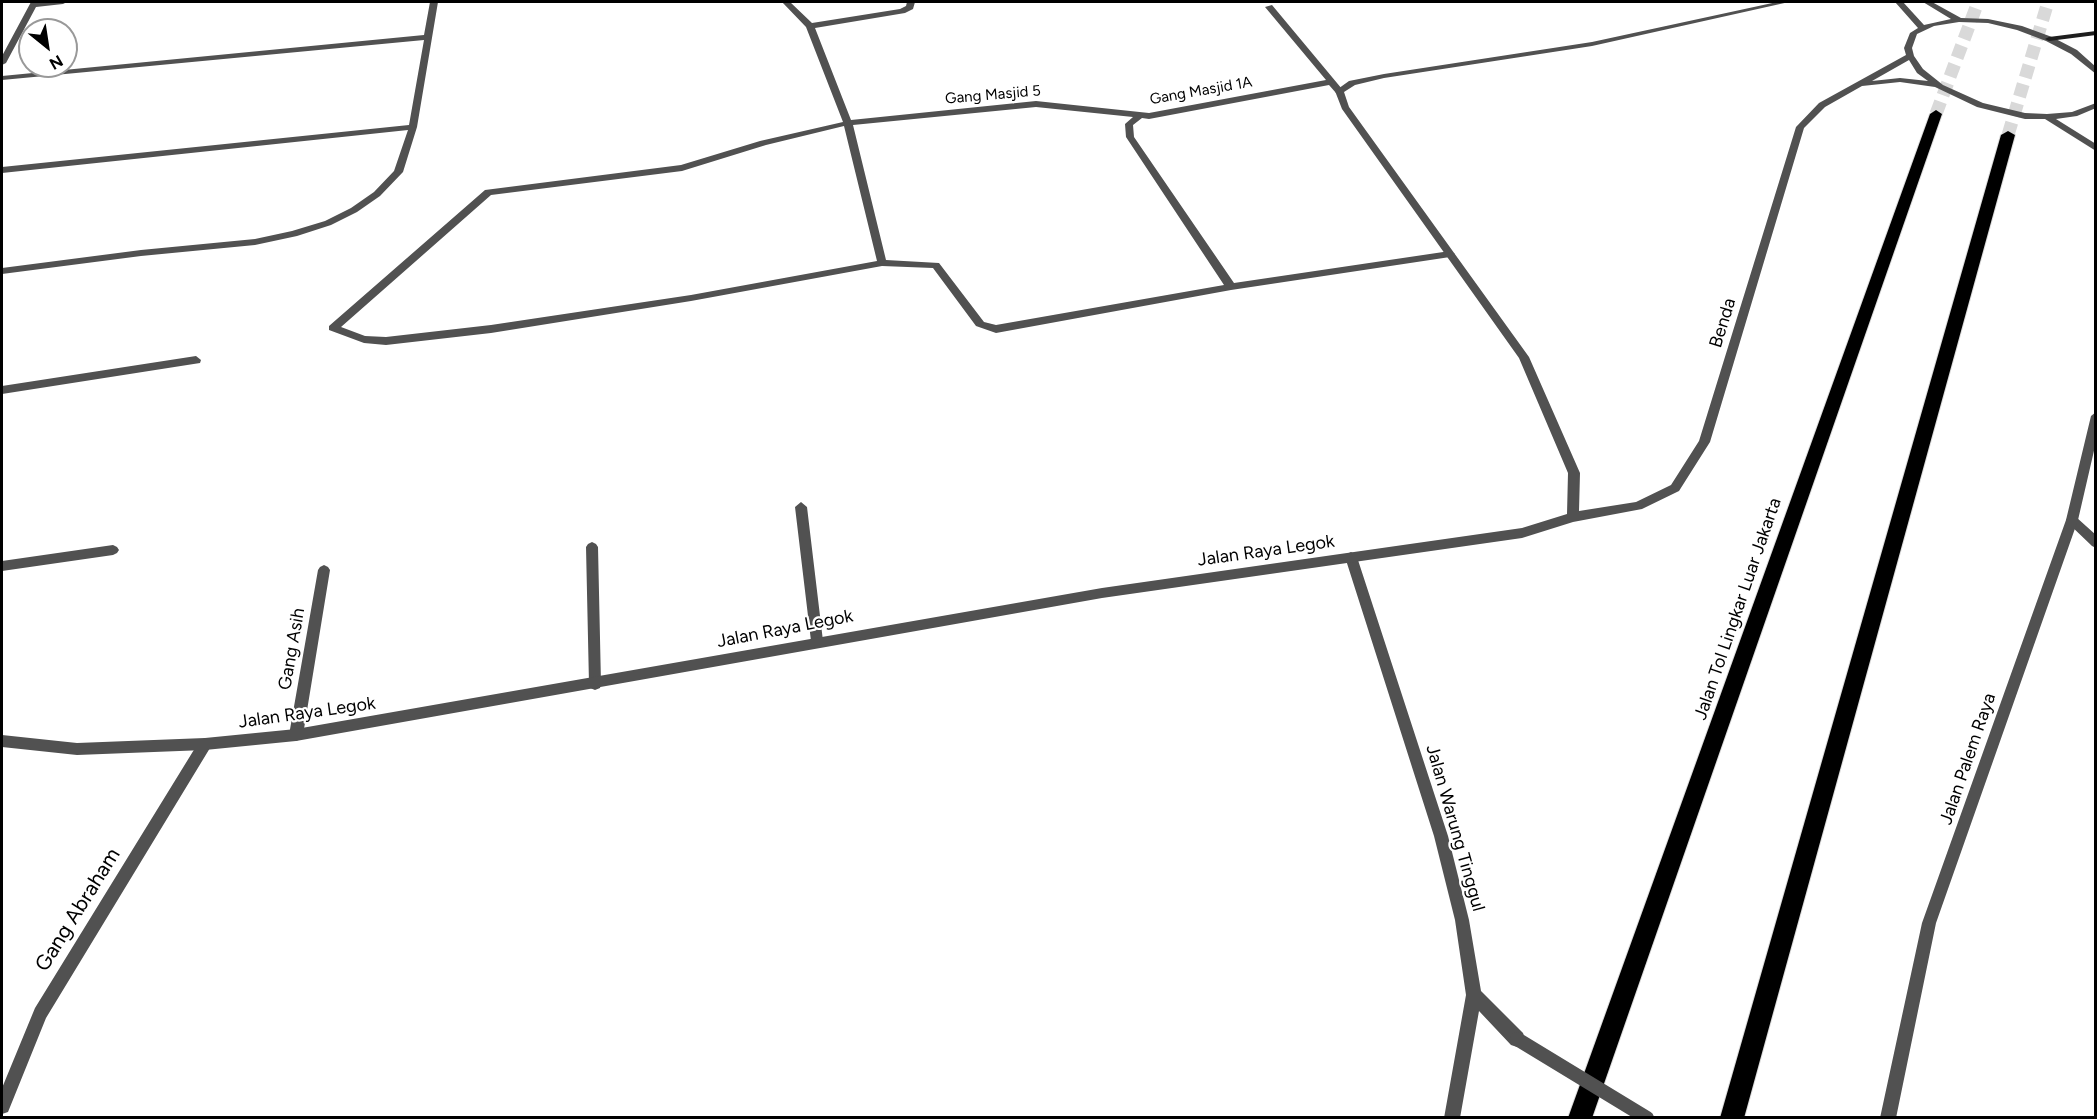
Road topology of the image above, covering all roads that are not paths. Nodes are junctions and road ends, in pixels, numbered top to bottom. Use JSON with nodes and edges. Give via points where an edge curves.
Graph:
{"nodes":[{"id":1,"x":63,"y":2,"type":"edge"},
{"id":2,"x":434,"y":2,"type":"edge"},
{"id":3,"x":786,"y":2,"type":"edge"},
{"id":4,"x":910,"y":2,"type":"edge"},
{"id":5,"x":1785,"y":2,"type":"edge"},
{"id":6,"x":1899,"y":2,"type":"edge"},
{"id":7,"x":1927,"y":2,"type":"edge"},
{"id":8,"x":34,"y":3,"type":"edge"},
{"id":9,"x":1269,"y":7,"type":"dead end"},
{"id":10,"x":1959,"y":20,"type":"junction"},
{"id":11,"x":810,"y":26,"type":"junction"},
{"id":12,"x":1922,"y":27,"type":"junction"},
{"id":13,"x":2096,"y":33,"type":"edge"},
{"id":14,"x":427,"y":37,"type":"junction"},
{"id":15,"x":2049,"y":39,"type":"junction"},
{"id":16,"x":1910,"y":56,"type":"junction"},
{"id":17,"x":2,"y":63,"type":"edge"},
{"id":18,"x":2096,"y":72,"type":"edge"},
{"id":19,"x":2,"y":78,"type":"edge"},
{"id":20,"x":1331,"y":82,"type":"junction"},
{"id":21,"x":1856,"y":85,"type":"junction"},
{"id":22,"x":1940,"y":87,"type":"junction"},
{"id":23,"x":1339,"y":91,"type":"junction"},
{"id":24,"x":2095,"y":108,"type":"edge"},
{"id":25,"x":1936,"y":114,"type":"tunnel mouth"},
{"id":26,"x":1139,"y":116,"type":"junction"},
{"id":27,"x":2047,"y":117,"type":"junction"},
{"id":28,"x":848,"y":123,"type":"junction"},
{"id":29,"x":413,"y":127,"type":"junction"},
{"id":30,"x":2008,"y":135,"type":"tunnel mouth"},
{"id":31,"x":2096,"y":148,"type":"edge"},
{"id":32,"x":2,"y":170,"type":"edge"},
{"id":33,"x":1450,"y":254,"type":"junction"},
{"id":34,"x":882,"y":263,"type":"junction"},
{"id":35,"x":2,"y":271,"type":"edge"},
{"id":36,"x":1231,"y":287,"type":"junction"},
{"id":37,"x":196,"y":360,"type":"dead end"},
{"id":38,"x":2,"y":390,"type":"edge"},
{"id":39,"x":2096,"y":416,"type":"edge"},
{"id":40,"x":801,"y":507,"type":"dead end"},
{"id":41,"x":1573,"y":517,"type":"junction"},
{"id":42,"x":2072,"y":520,"type":"junction"},
{"id":43,"x":2096,"y":543,"type":"edge"},
{"id":44,"x":592,"y":547,"type":"dead end"},
{"id":45,"x":112,"y":550,"type":"dead end"},
{"id":46,"x":1351,"y":556,"type":"junction"},
{"id":47,"x":2,"y":566,"type":"edge"},
{"id":48,"x":324,"y":570,"type":"dead end"},
{"id":49,"x":817,"y":641,"type":"junction"},
{"id":50,"x":595,"y":684,"type":"junction"},
{"id":51,"x":296,"y":735,"type":"junction"},
{"id":52,"x":2,"y":741,"type":"edge"},
{"id":53,"x":205,"y":744,"type":"junction"},
{"id":54,"x":1474,"y":996,"type":"junction"},
{"id":55,"x":2,"y":1106,"type":"edge"},
{"id":56,"x":1452,"y":1118,"type":"edge"},
{"id":57,"x":1580,"y":1118,"type":"edge"},
{"id":58,"x":1647,"y":1118,"type":"edge"},
{"id":59,"x":1732,"y":1118,"type":"edge"},
{"id":60,"x":1888,"y":1118,"type":"edge"}],
"edges":[{"from":1,"to":8,"type":"street"},
{"from":2,"to":14,"type":"street"},
{"from":3,"to":11,"type":"street"},
{"from":4,"to":11,"type":"street","via":[[910,7],[902,11]]},
{"from":5,"to":23,"type":"street","via":[[1592,44],[1352,82]]},
{"from":6,"to":12,"type":"street"},
{"from":7,"to":10,"type":"street"},
{"from":8,"to":17,"type":"street"},
{"from":9,"to":20,"type":"street"},
{"from":10,"to":12,"type":"street"},
{"from":10,"to":15,"type":"street","via":[[2004,24]]},
{"from":11,"to":28,"type":"street"},
{"from":12,"to":16,"type":"street","via":[[1909,40]]},
{"from":13,"to":15,"type":"main road"},
{"from":14,"to":19,"type":"street"},
{"from":14,"to":29,"type":"street"},
{"from":15,"to":18,"type":"street","via":[[2074,52]]},
{"from":16,"to":21,"type":"street","name":"Benda"},
{"from":16,"to":22,"type":"street","via":[[1920,71]]},
{"from":20,"to":23,"type":"street"},
{"from":20,"to":26,"type":"street","name":"Gang Masjid 1A"},
{"from":21,"to":22,"type":"street","name":"Benda","via":[[1900,80]]},
{"from":21,"to":41,"type":"street","name":"Benda","via":[[1822,105],[1800,127],[1704,442],[1675,488],[1638,506]]},
{"from":22,"to":27,"type":"street","via":[[2002,111]]},
{"from":23,"to":33,"type":"street","via":[[1345,107]]},
{"from":24,"to":27,"type":"street"},
{"from":25,"to":57,"type":"highway","name":"Jalan Tol Lingkar Luar Jakarta"},
{"from":26,"to":28,"type":"street","name":"Gang Masjid 5","via":[[1036,104]]},
{"from":26,"to":36,"type":"street","name":"Gang Masjid 1A","via":[[1129,124],[1130,136]]},
{"from":27,"to":31,"type":"street"},
{"from":28,"to":34,"type":"street"},
{"from":28,"to":34,"type":"street","name":"Gang Masjid 5","via":[[682,168],[488,192],[333,328],[364,339],[409,339],[691,298]]},
{"from":29,"to":32,"type":"street"},
{"from":29,"to":35,"type":"street","via":[[398,172],[377,194],[328,223],[255,242]]},
{"from":30,"to":59,"type":"highway"},
{"from":33,"to":36,"type":"street"},
{"from":33,"to":41,"type":"street","via":[[1524,357],[1574,473]]},
{"from":34,"to":36,"type":"street","via":[[936,265],[980,324],[996,329]]},
{"from":37,"to":38,"type":"street"},
{"from":39,"to":42,"type":"street","name":"Jalan Palem Raya"},
{"from":40,"to":49,"type":"street"},
{"from":41,"to":46,"type":"street","name":"Jalan Raya Legok","via":[[1522,533]]},
{"from":42,"to":43,"type":"street"},
{"from":42,"to":60,"type":"street","name":"Jalan Palem Raya","via":[[1929,923]]},
{"from":44,"to":50,"type":"street"},
{"from":45,"to":47,"type":"street"},
{"from":46,"to":49,"type":"street","name":"Jalan Raya Legok","via":[[1101,592]]},
{"from":46,"to":54,"type":"street","name":"Jalan Warung Tinggul","via":[[1441,836],[1462,920]]},
{"from":48,"to":51,"type":"street","name":"Gang Asih"},
{"from":49,"to":50,"type":"street","name":"Jalan Raya Legok"},
{"from":50,"to":51,"type":"street","name":"Jalan Raya Legok"},
{"from":51,"to":53,"type":"street","name":"Jalan Raya Legok"},
{"from":52,"to":53,"type":"street","name":"Jalan Raya Legok","via":[[77,748]]},
{"from":53,"to":55,"type":"street","name":"Gang Abraham","via":[[40,1012]]},
{"from":54,"to":56,"type":"street","name":"Jalan Warung Tinggul"},
{"from":54,"to":58,"type":"street","bridge":true,"via":[[1516,1039]]}]}
